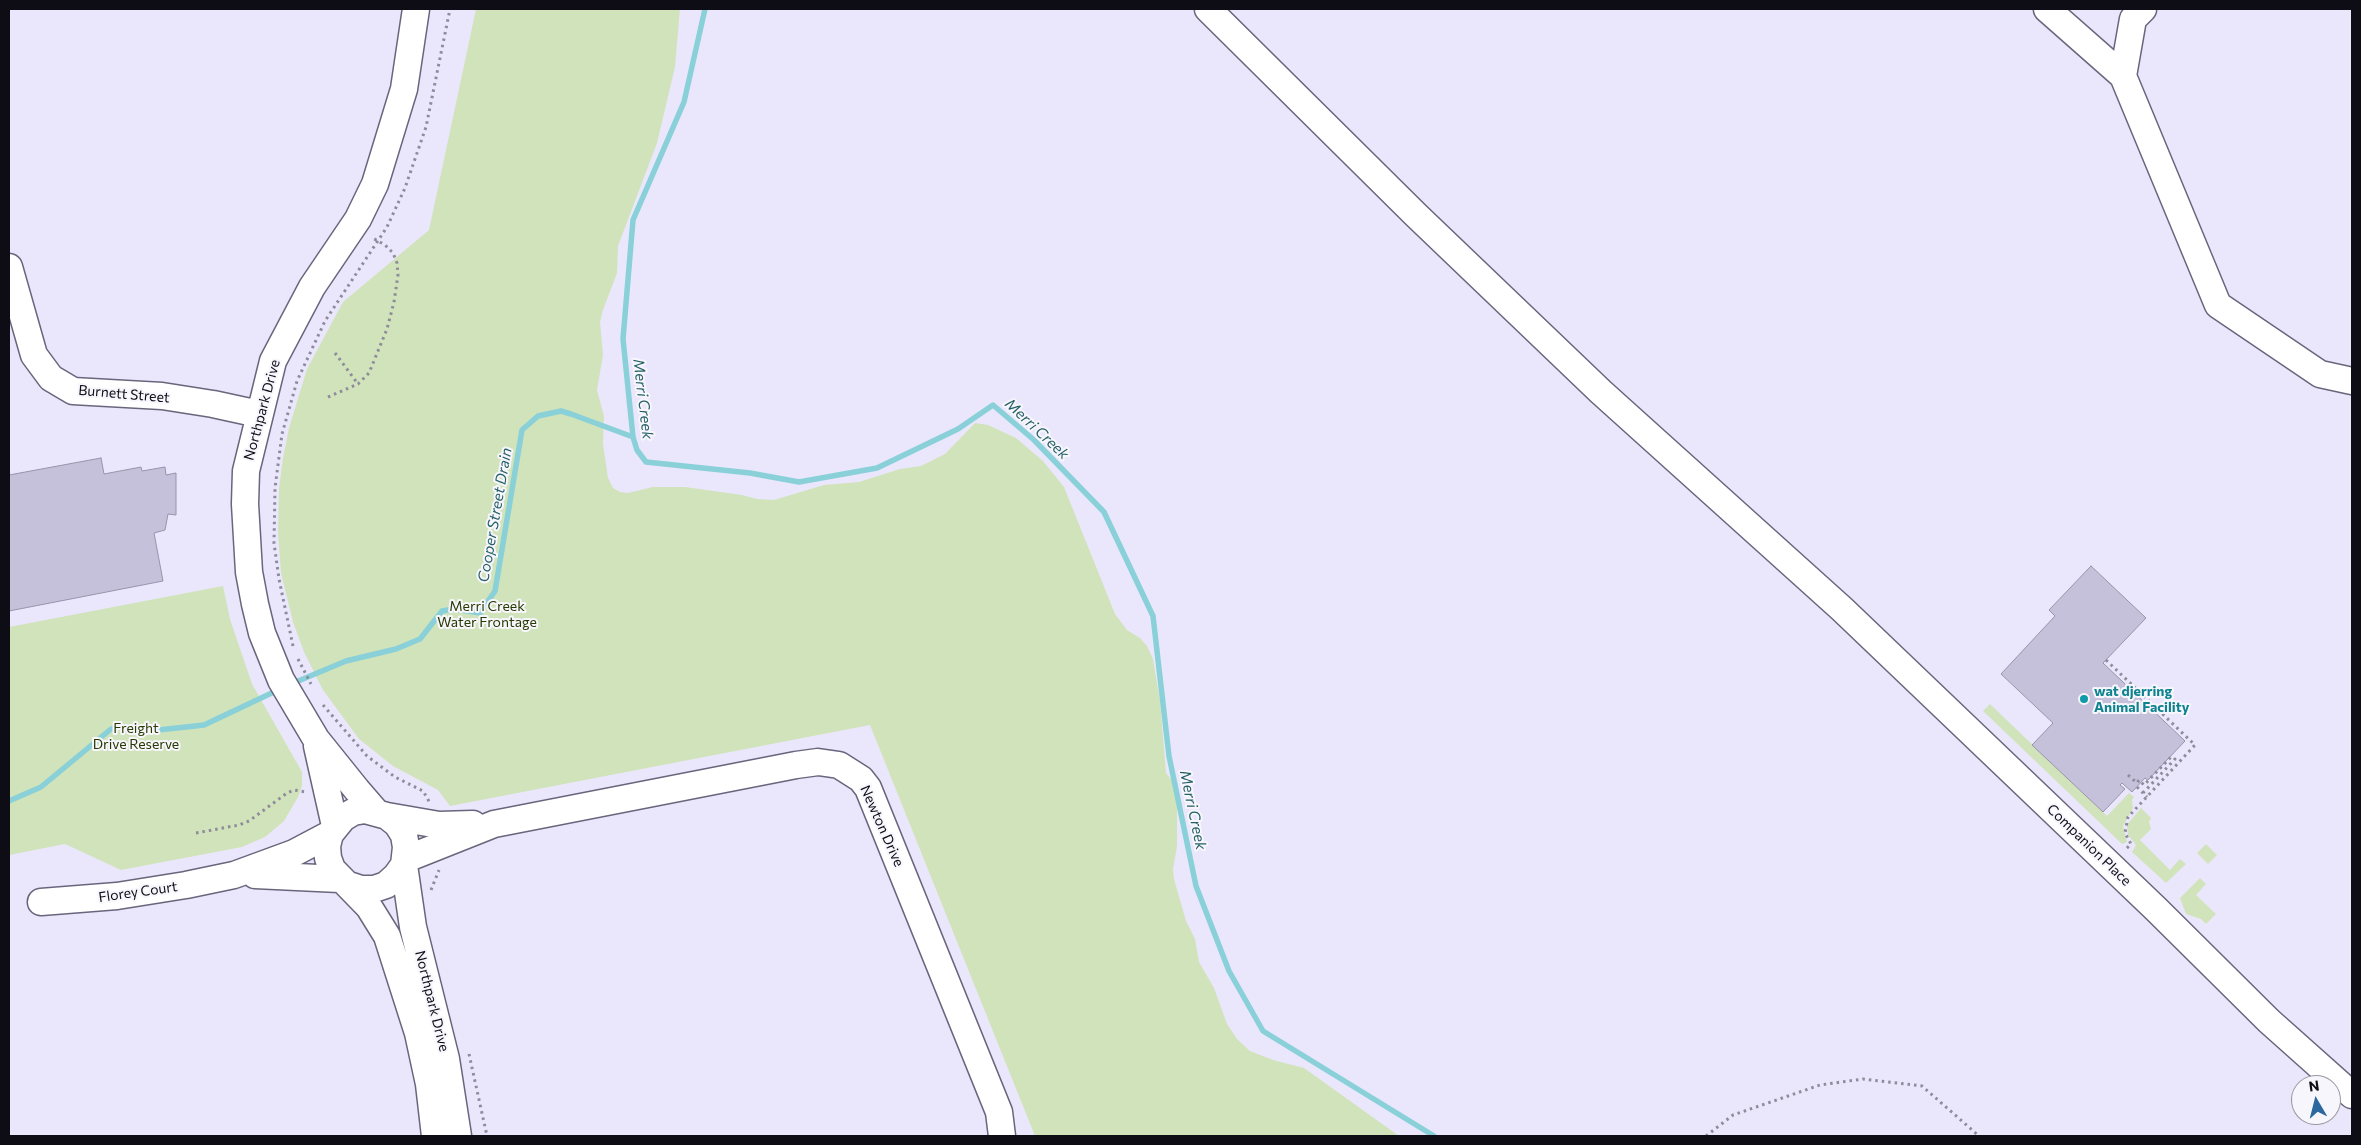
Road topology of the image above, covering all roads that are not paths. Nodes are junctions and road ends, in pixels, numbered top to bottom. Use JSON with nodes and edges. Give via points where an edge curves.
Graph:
{"nodes":[{"id":1,"x":416,"y":9,"type":"edge"},
{"id":2,"x":1208,"y":9,"type":"edge"},
{"id":3,"x":2047,"y":9,"type":"edge"},
{"id":4,"x":2143,"y":9,"type":"edge"},
{"id":5,"x":2123,"y":76,"type":"junction"},
{"id":6,"x":9,"y":268,"type":"edge"},
{"id":7,"x":2352,"y":381,"type":"edge"},
{"id":8,"x":258,"y":414,"type":"junction"},
{"id":9,"x":316,"y":738,"type":"junction"},
{"id":10,"x":382,"y":814,"type":"junction"},
{"id":11,"x":494,"y":824,"type":"junction"},
{"id":12,"x":332,"y":830,"type":"junction"},
{"id":13,"x":404,"y":862,"type":"junction"},
{"id":14,"x":234,"y":875,"type":"junction"},
{"id":15,"x":344,"y":882,"type":"junction"},
{"id":16,"x":41,"y":902,"type":"dead end"},
{"id":17,"x":2352,"y":1095,"type":"edge"},
{"id":18,"x":1000,"y":1124,"type":"edge"},
{"id":19,"x":436,"y":1136,"type":"edge"},
{"id":20,"x":458,"y":1136,"type":"edge"},
{"id":21,"x":1016,"y":1136,"type":"edge"}],
"edges":[{"from":1,"to":8,"type":"street","name":"Northpark Drive","via":[[404,89],[375,184],[352,229],[312,287],[291,325],[273,361]]},
{"from":2,"to":17,"type":"street","name":"Companion Place","via":[[1594,385],[1849,602],[2269,1021]]},
{"from":3,"to":5,"type":"street"},
{"from":4,"to":5,"type":"street","via":[[2133,19]]},
{"from":5,"to":7,"type":"street","via":[[2218,305],[2320,374]]},
{"from":6,"to":8,"type":"street","name":"Burnett Street","via":[[34,355],[51,378],[73,391],[162,396]]},
{"from":8,"to":9,"type":"street","name":"Northpark Drive","via":[[246,471],[245,533],[255,604],[283,655],[281,680],[310,699]]},
{"from":9,"to":10,"type":"street","name":"Northpark Drive","via":[[356,790]]},
{"from":9,"to":12,"type":"street","name":"Northpark Drive"},
{"from":10,"to":11,"type":"street","name":"Newton Drive","via":[[439,825]]},
{"from":10,"to":12,"type":"street","via":[[365,810],[353,812]]},
{"from":10,"to":13,"type":"street","via":[[397,824],[404,834]]},
{"from":11,"to":13,"type":"street","name":"Newton Drive"},
{"from":11,"to":18,"type":"street","name":"Newton Drive","via":[[796,765],[818,762],[839,765],[868,788]]},
{"from":12,"to":14,"type":"street","name":"Florey Court","via":[[287,856]]},
{"from":12,"to":15,"type":"street","via":[[327,846],[328,858],[332,870]]},
{"from":13,"to":15,"type":"street","via":[[396,876],[380,887],[361,889]]},
{"from":13,"to":20,"type":"street","name":"Northpark Drive","via":[[413,927],[446,1059]]},
{"from":14,"to":15,"type":"street","name":"Florey Court","via":[[280,874]]},
{"from":14,"to":16,"type":"street","name":"Florey Court","via":[[117,896]]},
{"from":15,"to":19,"type":"street","name":"Northpark Drive","via":[[369,907],[387,936],[418,1033]]},
{"from":18,"to":21,"type":"street","name":"Newton Drive","via":[[1011,1127]]}]}
